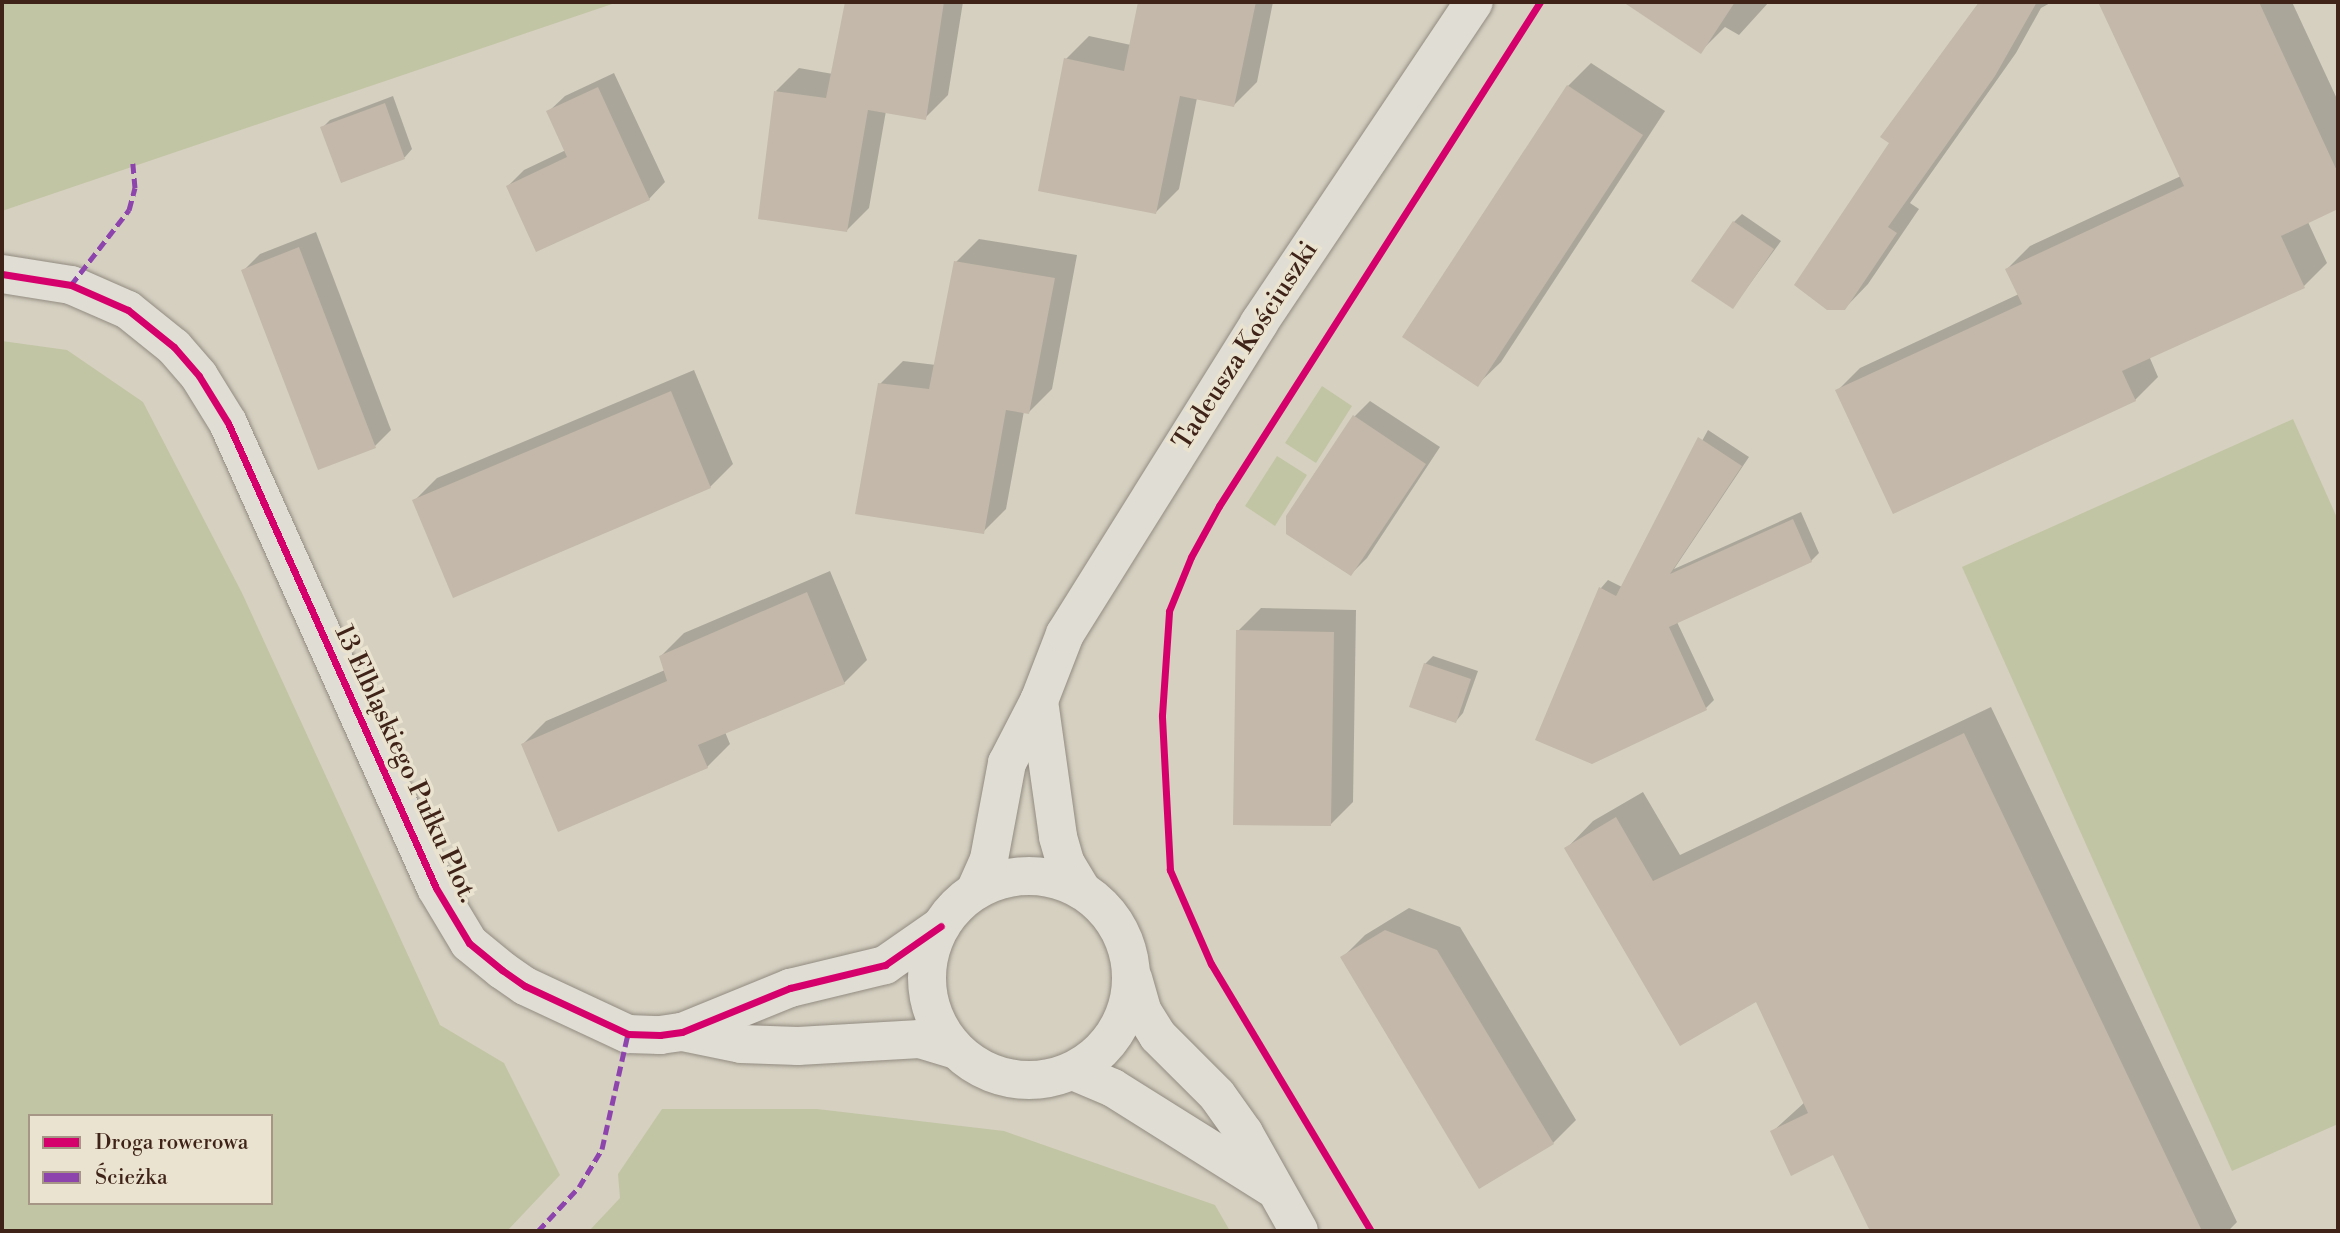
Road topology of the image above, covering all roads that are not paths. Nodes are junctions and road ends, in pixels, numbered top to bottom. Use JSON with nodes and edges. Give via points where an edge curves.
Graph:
{"nodes":[{"id":1,"x":1474,"y":2,"type":"edge"},
{"id":2,"x":2,"y":274,"type":"edge"},
{"id":3,"x":1039,"y":701,"type":"junction"},
{"id":4,"x":1082,"y":890,"type":"junction"},
{"id":5,"x":975,"y":891,"type":"junction"},
{"id":6,"x":941,"y":926,"type":"junction"},
{"id":7,"x":1133,"y":978,"type":"junction"},
{"id":8,"x":682,"y":1032,"type":"junction"},
{"id":9,"x":956,"y":1050,"type":"junction"},
{"id":10,"x":1073,"y":1072,"type":"junction"},
{"id":11,"x":1276,"y":1190,"type":"junction"},
{"id":12,"x":1299,"y":1231,"type":"edge"}],
"edges":[{"from":1,"to":3,"type":"street","name":"Tadeusza Kościuszki","via":[[1259,323],[1098,578],[1065,634]]},
{"from":2,"to":8,"type":"street","name":"13 Elbląskiego Pułku Plot.","via":[[71,285],[128,310],[174,347],[199,376],[228,423],[436,888],[469,943],[525,986],[628,1034]]},
{"from":3,"to":4,"type":"street","name":"Tadeusza Kościuszki","via":[[1058,837],[1065,862]]},
{"from":3,"to":5,"type":"street","name":"Tadeusza Kościuszki","via":[[1007,763],[989,859]]},
{"from":4,"to":5,"type":"street","via":[[1056,879],[1028,876],[1000,880]]},
{"from":4,"to":7,"type":"street","via":[[1103,906],[1119,928]]},
{"from":5,"to":6,"type":"street"},
{"from":6,"to":8,"type":"street","name":"13 Elbląskiego Pułku Plot.","via":[[885,965],[790,988]]},
{"from":6,"to":9,"type":"street","via":[[930,951],[927,978],[940,1029]]},
{"from":7,"to":10,"type":"street","via":[[1128,1007],[1116,1033],[1097,1055]]},
{"from":7,"to":11,"type":"street","via":[[1143,1012],[1158,1036],[1217,1095]]},
{"from":8,"to":9,"type":"street","name":"13 Elbląskiego Pułku Plot.","via":[[764,1045],[920,1039]]},
{"from":9,"to":10,"type":"street","via":[[999,1076],[1024,1081]]},
{"from":10,"to":11,"type":"street","via":[[1113,1088]]},
{"from":11,"to":12,"type":"street"}]}
